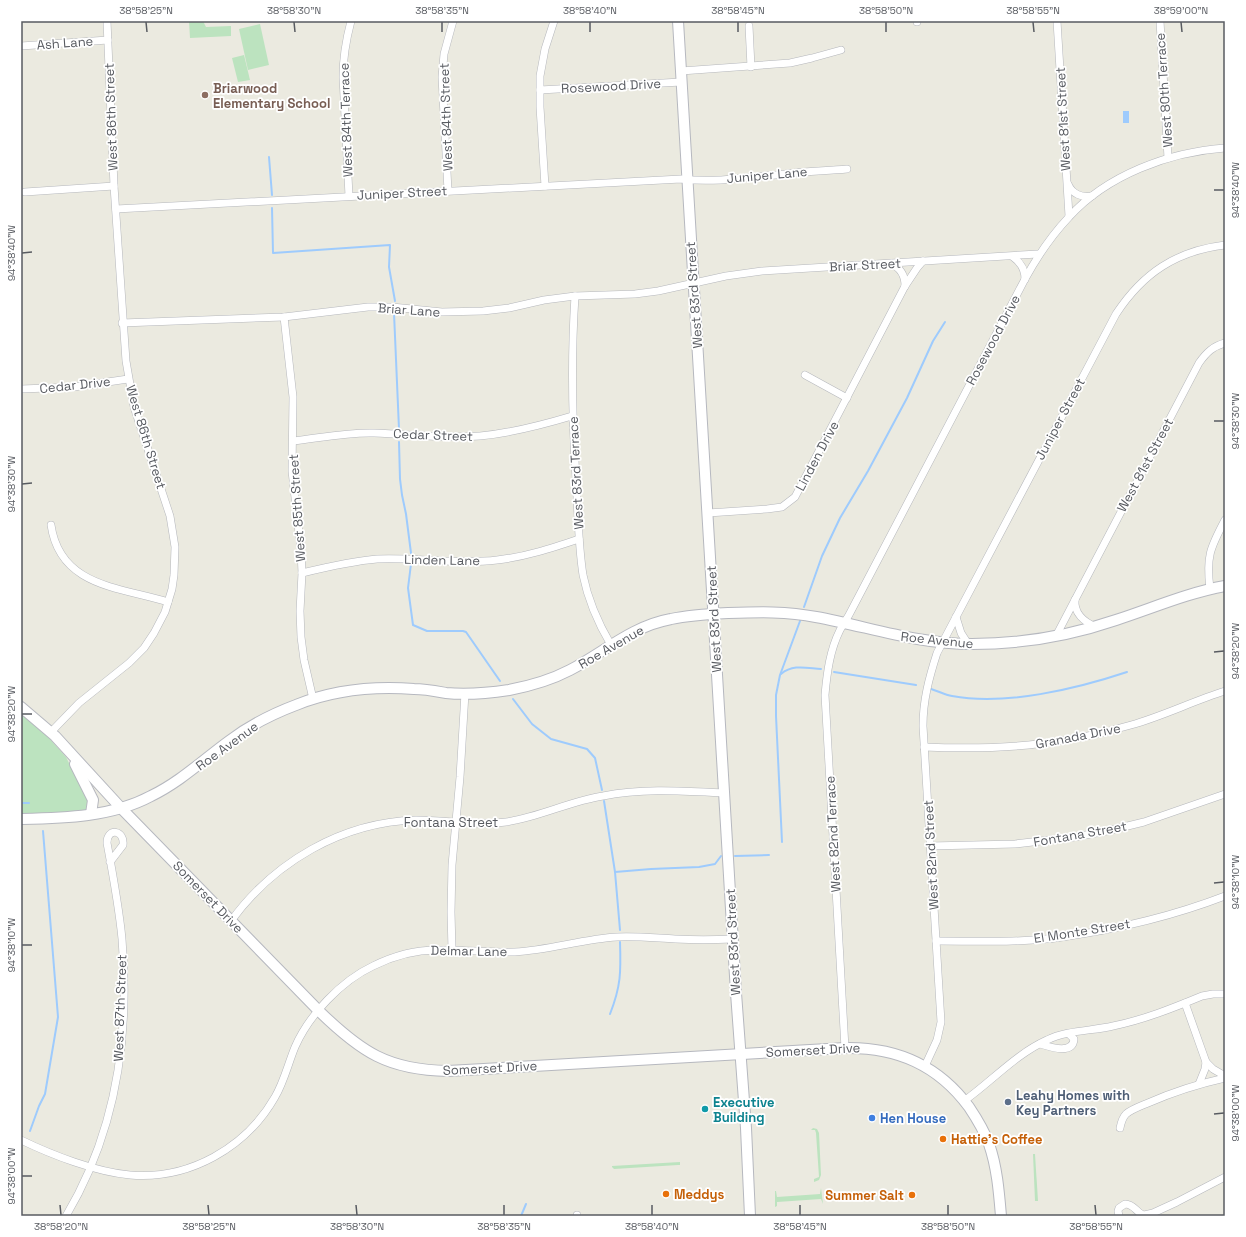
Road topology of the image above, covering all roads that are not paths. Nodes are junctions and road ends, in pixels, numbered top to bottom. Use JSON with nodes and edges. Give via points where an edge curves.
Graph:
{"nodes":[{"id":1,"x":107,"y":21,"type":"edge"},
{"id":2,"x":351,"y":21,"type":"edge"},
{"id":3,"x":453,"y":21,"type":"edge"},
{"id":4,"x":554,"y":21,"type":"edge"},
{"id":5,"x":678,"y":21,"type":"edge"},
{"id":6,"x":1057,"y":21,"type":"edge"},
{"id":7,"x":1160,"y":21,"type":"edge"},
{"id":8,"x":749,"y":26,"type":"dead end"},
{"id":9,"x":108,"y":40,"type":"junction"},
{"id":10,"x":21,"y":46,"type":"edge"},
{"id":11,"x":841,"y":50,"type":"dead end"},
{"id":12,"x":751,"y":66,"type":"junction"},
{"id":13,"x":680,"y":71,"type":"junction"},
{"id":14,"x":681,"y":82,"type":"junction"},
{"id":15,"x":540,"y":90,"type":"junction"},
{"id":16,"x":1225,"y":148,"type":"edge"},
{"id":17,"x":1168,"y":158,"type":"junction"},
{"id":18,"x":847,"y":169,"type":"dead end"},
{"id":19,"x":688,"y":179,"type":"junction"},
{"id":20,"x":1067,"y":182,"type":"junction"},
{"id":21,"x":114,"y":186,"type":"junction"},
{"id":22,"x":544,"y":186,"type":"junction"},
{"id":23,"x":448,"y":191,"type":"junction"},
{"id":24,"x":25,"y":192,"type":"dead end"},
{"id":25,"x":349,"y":196,"type":"junction"},
{"id":26,"x":1092,"y":196,"type":"junction"},
{"id":27,"x":116,"y":209,"type":"junction"},
{"id":28,"x":1069,"y":216,"type":"junction"},
{"id":29,"x":1225,"y":245,"type":"edge"},
{"id":30,"x":1038,"y":254,"type":"junction"},
{"id":31,"x":1013,"y":256,"type":"junction"},
{"id":32,"x":923,"y":262,"type":"junction"},
{"id":33,"x":890,"y":263,"type":"junction"},
{"id":34,"x":1025,"y":279,"type":"junction"},
{"id":35,"x":694,"y":284,"type":"junction"},
{"id":36,"x":905,"y":286,"type":"junction"},
{"id":37,"x":575,"y":296,"type":"junction"},
{"id":38,"x":284,"y":317,"type":"junction"},
{"id":39,"x":122,"y":324,"type":"junction"},
{"id":40,"x":1225,"y":343,"type":"edge"},
{"id":41,"x":806,"y":374,"type":"dead end"},
{"id":42,"x":128,"y":379,"type":"junction"},
{"id":43,"x":21,"y":389,"type":"edge"},
{"id":44,"x":848,"y":398,"type":"junction"},
{"id":45,"x":572,"y":416,"type":"junction"},
{"id":46,"x":293,"y":442,"type":"junction"},
{"id":47,"x":708,"y":513,"type":"junction"},
{"id":48,"x":1225,"y":520,"type":"edge"},
{"id":49,"x":51,"y":525,"type":"dead end"},
{"id":50,"x":579,"y":539,"type":"junction"},
{"id":51,"x":302,"y":573,"type":"junction"},
{"id":52,"x":1225,"y":586,"type":"edge"},
{"id":53,"x":1210,"y":589,"type":"junction"},
{"id":54,"x":1076,"y":598,"type":"junction"},
{"id":55,"x":168,"y":602,"type":"junction"},
{"id":56,"x":713,"y":614,"type":"junction"},
{"id":57,"x":956,"y":617,"type":"junction"},
{"id":58,"x":844,"y":623,"type":"junction"},
{"id":59,"x":1096,"y":627,"type":"junction"},
{"id":60,"x":1056,"y":636,"type":"junction"},
{"id":61,"x":942,"y":643,"type":"junction"},
{"id":62,"x":968,"y":644,"type":"junction"},
{"id":63,"x":611,"y":645,"type":"junction"},
{"id":64,"x":1225,"y":691,"type":"edge"},
{"id":65,"x":465,"y":693,"type":"junction"},
{"id":66,"x":313,"y":699,"type":"junction"},
{"id":67,"x":21,"y":707,"type":"edge"},
{"id":68,"x":51,"y":732,"type":"junction"},
{"id":69,"x":924,"y":747,"type":"junction"},
{"id":70,"x":69,"y":752,"type":"junction"},
{"id":71,"x":724,"y":794,"type":"junction"},
{"id":72,"x":1225,"y":794,"type":"edge"},
{"id":73,"x":121,"y":808,"type":"junction"},
{"id":74,"x":91,"y":814,"type":"junction"},
{"id":75,"x":21,"y":819,"type":"edge"},
{"id":76,"x":456,"y":822,"type":"junction"},
{"id":77,"x":930,"y":846,"type":"junction"},
{"id":78,"x":110,"y":862,"type":"dead end"},
{"id":79,"x":1225,"y":896,"type":"edge"},
{"id":80,"x":231,"y":921,"type":"junction"},
{"id":81,"x":732,"y":939,"type":"junction"},
{"id":82,"x":936,"y":941,"type":"junction"},
{"id":83,"x":452,"y":950,"type":"junction"},
{"id":84,"x":1225,"y":994,"type":"edge"},
{"id":85,"x":1185,"y":1003,"type":"junction"},
{"id":86,"x":319,"y":1011,"type":"junction"},
{"id":87,"x":1069,"y":1034,"type":"junction"},
{"id":88,"x":1040,"y":1044,"type":"junction"},
{"id":89,"x":845,"y":1048,"type":"junction"},
{"id":90,"x":740,"y":1054,"type":"junction"},
{"id":91,"x":1206,"y":1062,"type":"junction"},
{"id":92,"x":925,"y":1066,"type":"junction"},
{"id":93,"x":1225,"y":1077,"type":"edge"},
{"id":94,"x":1199,"y":1084,"type":"junction"},
{"id":95,"x":964,"y":1101,"type":"junction"},
{"id":96,"x":1120,"y":1128,"type":"dead end"},
{"id":97,"x":21,"y":1140,"type":"edge"},
{"id":98,"x":91,"y":1167,"type":"junction"},
{"id":99,"x":1225,"y":1177,"type":"edge"},
{"id":100,"x":1142,"y":1215,"type":"edge"},
{"id":101,"x":66,"y":1216,"type":"edge"},
{"id":102,"x":750,"y":1216,"type":"edge"},
{"id":103,"x":1001,"y":1216,"type":"edge"},
{"id":104,"x":1119,"y":1216,"type":"edge"}],
"edges":[{"from":1,"to":9,"type":"street","name":"West 86th Street"},
{"from":2,"to":25,"type":"street","name":"West 84th Terrace","via":[[343,61]]},
{"from":3,"to":23,"type":"street","name":"West 84th Street","via":[[444,54],[442,77]]},
{"from":4,"to":15,"type":"street","via":[[545,49]]},
{"from":5,"to":13,"type":"street","name":"West 83rd Street"},
{"from":6,"to":20,"type":"street","name":"West 81st Street"},
{"from":7,"to":17,"type":"street","name":"West 80th Terrace"},
{"from":8,"to":12,"type":"street"},
{"from":9,"to":10,"type":"street","name":"Ash Lane"},
{"from":9,"to":21,"type":"street","name":"West 86th Street"},
{"from":11,"to":12,"type":"street","via":[[790,63]]},
{"from":12,"to":13,"type":"street"},
{"from":13,"to":14,"type":"street","name":"West 83rd Street"},
{"from":14,"to":15,"type":"street","name":"Rosewood Drive"},
{"from":14,"to":19,"type":"street","name":"West 83rd Street"},
{"from":15,"to":22,"type":"street"},
{"from":16,"to":17,"type":"street","name":"Rosewood Drive","via":[[1190,152]]},
{"from":17,"to":26,"type":"street","name":"Rosewood Drive","via":[[1138,169]]},
{"from":18,"to":19,"type":"street","name":"Juniper Lane"},
{"from":19,"to":22,"type":"street","name":"Juniper Street"},
{"from":19,"to":35,"type":"street","name":"West 83rd Street"},
{"from":20,"to":26,"type":"street","via":[[1075,193]]},
{"from":20,"to":28,"type":"street","name":"West 81st Street"},
{"from":21,"to":24,"type":"street"},
{"from":21,"to":27,"type":"street","name":"West 86th Street"},
{"from":22,"to":23,"type":"street","name":"Juniper Street"},
{"from":23,"to":25,"type":"street","name":"Juniper Street"},
{"from":25,"to":27,"type":"street","name":"Juniper Street"},
{"from":26,"to":28,"type":"street","name":"Rosewood Drive"},
{"from":27,"to":39,"type":"street","name":"West 86th Street"},
{"from":28,"to":30,"type":"street","name":"Rosewood Drive"},
{"from":29,"to":57,"type":"street","name":"Juniper Street","via":[[1208,247],[1177,257],[1152,273],[1126,299]]},
{"from":30,"to":31,"type":"street","name":"Briar Street"},
{"from":30,"to":34,"type":"street","name":"Rosewood Drive"},
{"from":31,"to":32,"type":"street","name":"Briar Street"},
{"from":31,"to":34,"type":"street","via":[[1021,265]]},
{"from":32,"to":33,"type":"street","name":"Briar Street"},
{"from":32,"to":36,"type":"street","name":"Linden Drive"},
{"from":33,"to":35,"type":"street","name":"Briar Street","via":[[762,271]]},
{"from":33,"to":36,"type":"street","via":[[903,275]]},
{"from":34,"to":58,"type":"street","name":"Rosewood Drive"},
{"from":35,"to":37,"type":"street","name":"Briar Lane","via":[[635,294]]},
{"from":35,"to":47,"type":"street","name":"West 83rd Street"},
{"from":36,"to":44,"type":"street","name":"Linden Drive"},
{"from":37,"to":38,"type":"street","name":"Briar Lane","via":[[482,311],[442,312],[368,307]]},
{"from":37,"to":45,"type":"street","name":"West 83rd Terrace"},
{"from":38,"to":39,"type":"street","name":"Briar Lane"},
{"from":38,"to":46,"type":"street","name":"West 85th Street","via":[[293,385]]},
{"from":39,"to":42,"type":"street","name":"West 86th Street"},
{"from":40,"to":54,"type":"street","name":"West 81st Street","via":[[1211,349],[1199,363]]},
{"from":41,"to":44,"type":"street"},
{"from":42,"to":43,"type":"street","name":"Cedar Drive","via":[[74,387]]},
{"from":42,"to":55,"type":"street","name":"West 86th Street","via":[[134,407],[174,532],[174,575]]},
{"from":44,"to":47,"type":"street","name":"Linden Drive","via":[[800,489],[788,503],[782,507],[767,509]]},
{"from":45,"to":46,"type":"street","name":"Cedar Street","via":[[529,428],[482,436],[439,437],[373,433]]},
{"from":45,"to":50,"type":"street","name":"West 83rd Terrace"},
{"from":46,"to":51,"type":"street","name":"West 85th Street","via":[[292,471],[300,530]]},
{"from":47,"to":56,"type":"street","name":"West 83rd Street"},
{"from":48,"to":53,"type":"street","via":[[1209,555]]},
{"from":49,"to":55,"type":"street","via":[[53,538],[62,556],[80,573],[102,584]]},
{"from":50,"to":51,"type":"street","name":"Linden Lane","via":[[541,551],[497,560],[377,560]]},
{"from":50,"to":63,"type":"street","name":"West 83rd Terrace","via":[[588,595]]},
{"from":51,"to":66,"type":"street","name":"West 85th Street","via":[[301,637]]},
{"from":52,"to":53,"type":"street","name":"Roe Avenue"},
{"from":53,"to":59,"type":"street","name":"Roe Avenue","via":[[1179,597]]},
{"from":54,"to":59,"type":"street","via":[[1078,612]]},
{"from":54,"to":60,"type":"street","name":"West 81st Street"},
{"from":55,"to":68,"type":"street","name":"West 86th Street","via":[[159,625],[144,648],[79,703]]},
{"from":56,"to":58,"type":"street","name":"Roe Avenue","via":[[790,613]]},
{"from":56,"to":63,"type":"street","name":"Roe Avenue","via":[[656,623],[628,634]]},
{"from":56,"to":71,"type":"street","name":"West 83rd Street"},
{"from":57,"to":61,"type":"street","name":"Juniper Street"},
{"from":57,"to":62,"type":"street"},
{"from":58,"to":61,"type":"street","name":"Roe Avenue","via":[[895,636]]},
{"from":58,"to":89,"type":"street","name":"West 82nd Terrace","via":[[830,660],[825,695]]},
{"from":59,"to":60,"type":"street","name":"Roe Avenue"},
{"from":60,"to":62,"type":"street","name":"Roe Avenue","via":[[1018,642]]},
{"from":61,"to":62,"type":"street","name":"Roe Avenue"},
{"from":61,"to":69,"type":"street","name":"West 82nd Street","via":[[925,694]]},
{"from":63,"to":65,"type":"street","name":"Roe Avenue","via":[[569,671],[543,681],[508,690]]},
{"from":64,"to":69,"type":"street","name":"Granada Drive","via":[[1132,725],[1048,744],[1009,748]]},
{"from":65,"to":66,"type":"street","name":"Roe Avenue","via":[[389,688],[350,690]]},
{"from":65,"to":76,"type":"street"},
{"from":66,"to":73,"type":"street","name":"Roe Avenue","via":[[268,716],[230,740],[176,782],[150,797]]},
{"from":67,"to":68,"type":"street","name":"Somerset Drive"},
{"from":68,"to":70,"type":"street","name":"Somerset Drive"},
{"from":69,"to":77,"type":"street","name":"West 82nd Street"},
{"from":70,"to":73,"type":"street","name":"Somerset Drive"},
{"from":70,"to":74,"type":"street","via":[[93,800]]},
{"from":71,"to":76,"type":"street","name":"Fontana Street","via":[[672,791],[620,793],[587,799],[511,821],[488,824]]},
{"from":71,"to":81,"type":"street","name":"West 83rd Street"},
{"from":72,"to":77,"type":"street","name":"Fontana Street","via":[[1144,822],[1075,837],[1015,844]]},
{"from":73,"to":74,"type":"street","name":"Roe Avenue"},
{"from":73,"to":80,"type":"street","name":"Somerset Drive"},
{"from":74,"to":75,"type":"street","name":"Roe Avenue"},
{"from":76,"to":80,"type":"street","name":"Fontana Street","via":[[426,820],[378,824],[336,837],[301,854],[281,869],[247,901]]},
{"from":76,"to":83,"type":"street","via":[[451,884]]},
{"from":77,"to":82,"type":"street","name":"West 82nd Street"},
{"from":78,"to":98,"type":"street","name":"West 87th Street","via":[[122,939],[123,1022],[118,1073],[111,1106]]},
{"from":79,"to":82,"type":"street","name":"El Monte Street","via":[[1155,919],[1062,937],[1032,940]]},
{"from":80,"to":86,"type":"street","name":"Somerset Drive"},
{"from":81,"to":83,"type":"street","name":"Delmar Lane","via":[[624,936],[516,952]]},
{"from":81,"to":90,"type":"street","name":"West 83rd Street"},
{"from":82,"to":92,"type":"street","name":"West 82nd Street","via":[[940,1028],[935,1047]]},
{"from":83,"to":86,"type":"street","name":"Delmar Lane","via":[[410,953],[372,966],[335,992]]},
{"from":84,"to":85,"type":"street","via":[[1202,996]]},
{"from":85,"to":87,"type":"street","via":[[1134,1021]]},
{"from":85,"to":91,"type":"street"},
{"from":86,"to":90,"type":"street","name":"Somerset Drive","via":[[368,1052],[398,1065],[429,1071]]},
{"from":86,"to":98,"type":"street","name":"Delmar Lane","via":[[301,1035],[279,1089],[266,1111],[242,1138],[228,1149],[202,1163],[165,1174],[132,1175]]},
{"from":87,"to":88,"type":"street","via":[[1048,1039]]},
{"from":87,"to":88,"type":"street","via":[[1074,1039],[1072,1047],[1067,1049]]},
{"from":88,"to":95,"type":"street"},
{"from":89,"to":90,"type":"street","name":"Somerset Drive"},
{"from":89,"to":92,"type":"street","name":"Somerset Drive","via":[[883,1050]]},
{"from":90,"to":102,"type":"street","name":"West 83rd Street"},
{"from":91,"to":93,"type":"street"},
{"from":91,"to":94,"type":"street"},
{"from":92,"to":95,"type":"street","name":"Somerset Drive","via":[[937,1074]]},
{"from":93,"to":94,"type":"street"},
{"from":94,"to":96,"type":"street","via":[[1134,1109],[1126,1115]]},
{"from":95,"to":103,"type":"street","name":"Somerset Drive","via":[[983,1128],[991,1149]]},
{"from":97,"to":98,"type":"street","name":"Delmar Lane"},
{"from":98,"to":101,"type":"street","name":"West 87th Street"},
{"from":99,"to":100,"type":"street","via":[[1153,1213]]},
{"from":100,"to":104,"type":"street","via":[[1132,1205],[1125,1204],[1119,1208]]}]}
